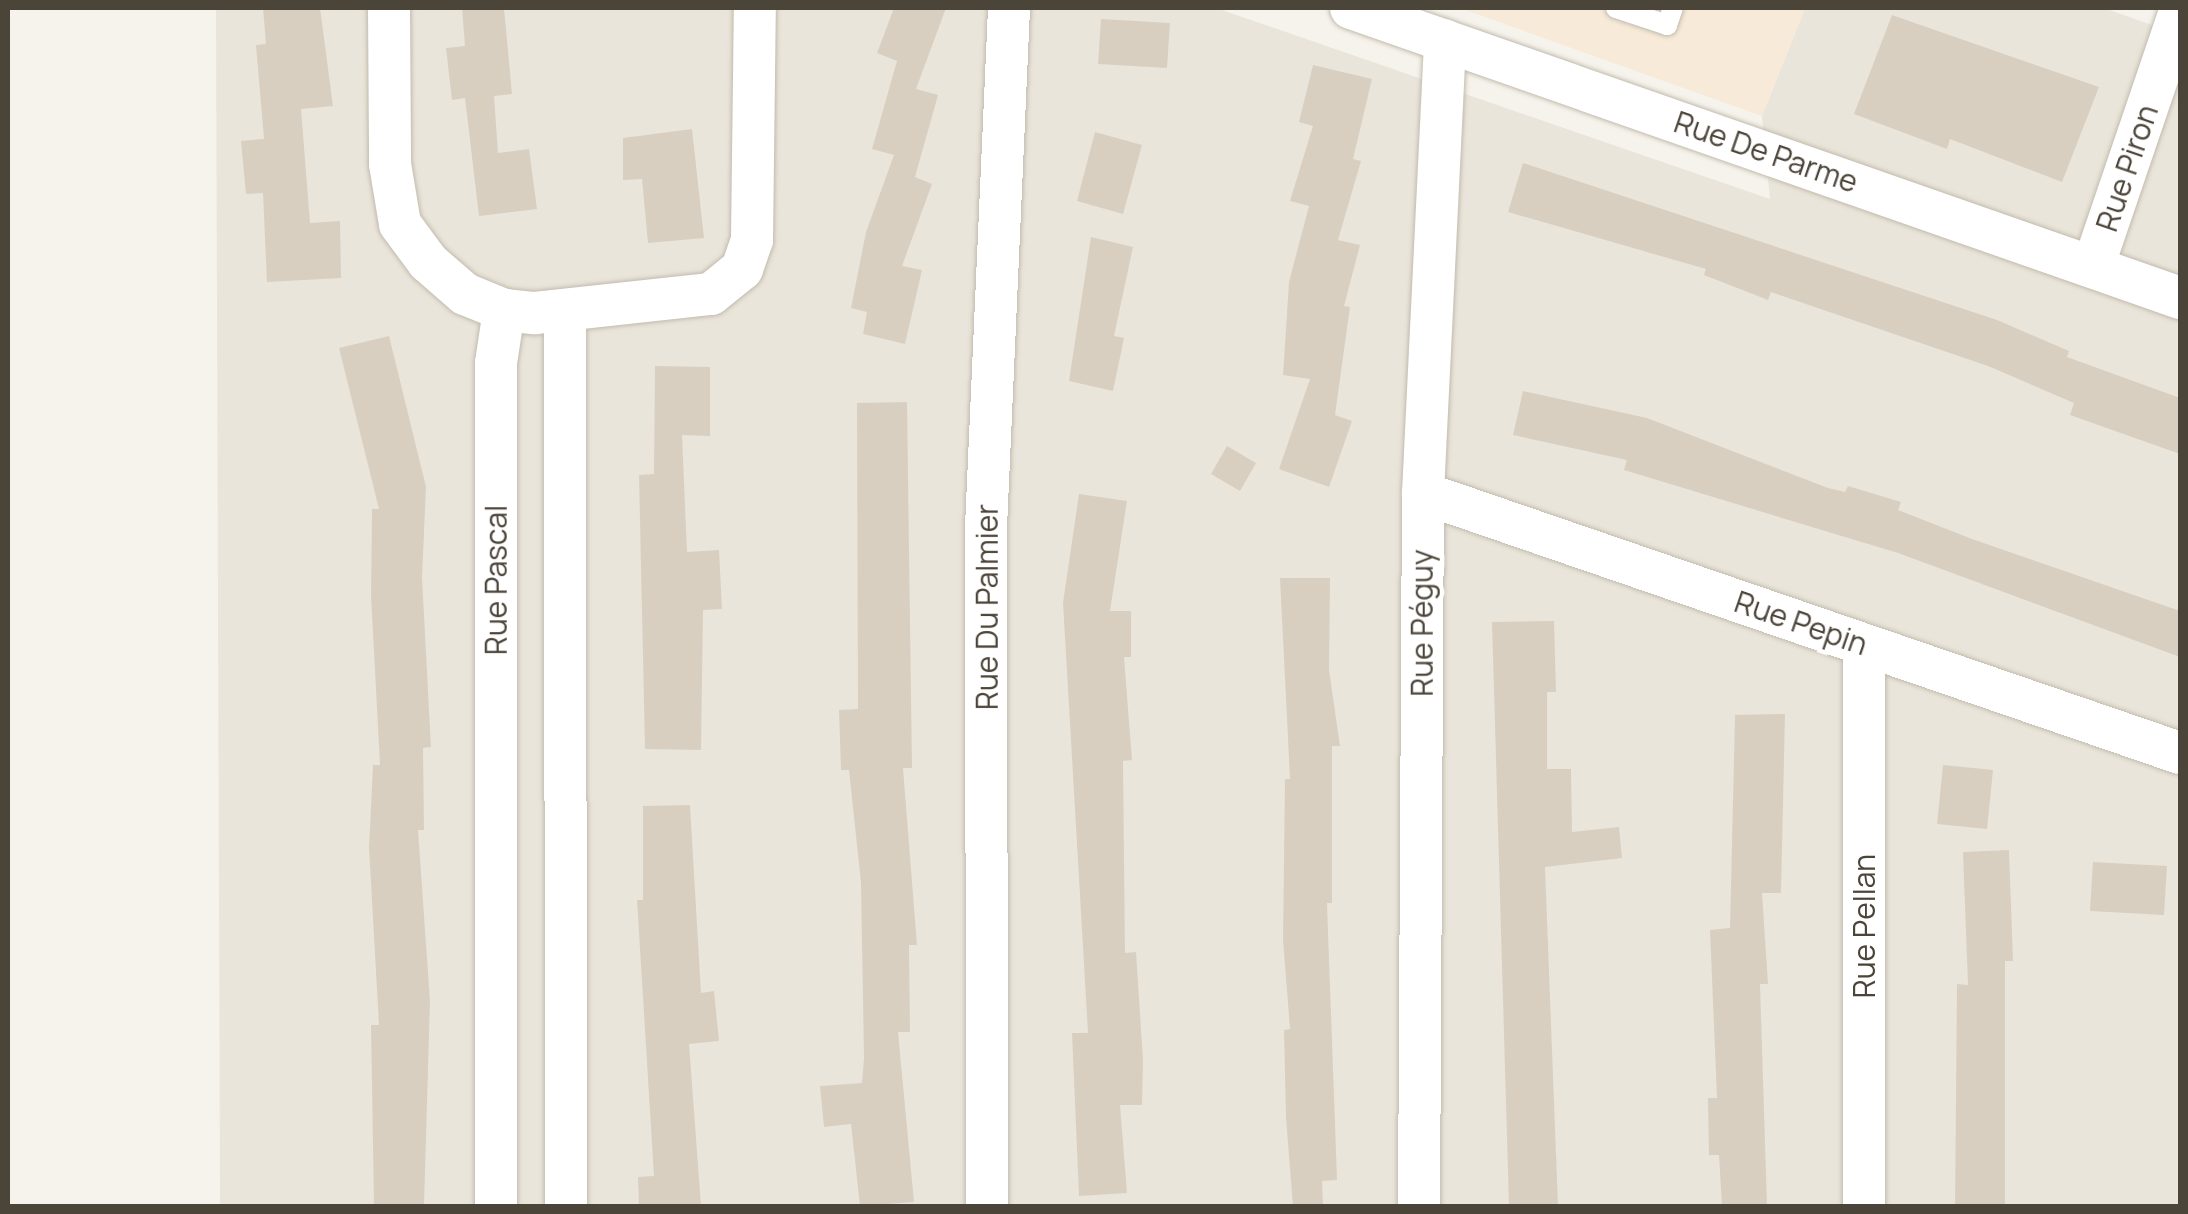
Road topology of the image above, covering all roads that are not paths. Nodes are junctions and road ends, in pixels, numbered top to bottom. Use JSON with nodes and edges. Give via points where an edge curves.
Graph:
{"nodes":[{"id":1,"x":389,"y":8,"type":"edge"},
{"id":2,"x":755,"y":8,"type":"edge"},
{"id":3,"x":1010,"y":8,"type":"edge"},
{"id":4,"x":1351,"y":8,"type":"edge"},
{"id":5,"x":1616,"y":8,"type":"edge"},
{"id":6,"x":1673,"y":8,"type":"edge"},
{"id":7,"x":2180,"y":12,"type":"edge"},
{"id":8,"x":1445,"y":41,"type":"junction"},
{"id":9,"x":2092,"y":267,"type":"junction"},
{"id":10,"x":2180,"y":298,"type":"edge"},
{"id":11,"x":504,"y":310,"type":"junction"},
{"id":12,"x":565,"y":311,"type":"junction"},
{"id":13,"x":1422,"y":493,"type":"junction"},
{"id":14,"x":1864,"y":645,"type":"junction"},
{"id":15,"x":2180,"y":753,"type":"edge"},
{"id":16,"x":496,"y":1206,"type":"edge"},
{"id":17,"x":566,"y":1206,"type":"edge"},
{"id":18,"x":987,"y":1206,"type":"edge"},
{"id":19,"x":1419,"y":1206,"type":"edge"},
{"id":20,"x":1864,"y":1206,"type":"edge"}],
"edges":[{"from":1,"to":11,"type":"street","via":[[390,164],[400,224],[443,277]]},
{"from":2,"to":12,"type":"street","via":[[752,240],[742,269],[711,294]]},
{"from":3,"to":18,"type":"street","name":"Rue Du Palmier","via":[[986,527]]},
{"from":4,"to":8,"type":"street","name":"Rue De Parme"},
{"from":5,"to":6,"type":"lane","via":[[1666,25]]},
{"from":7,"to":9,"type":"street","name":"Rue Piron"},
{"from":8,"to":9,"type":"street","name":"Rue De Parme"},
{"from":8,"to":13,"type":"street","name":"Rue Péguy"},
{"from":9,"to":10,"type":"street","name":"Rue De Parme"},
{"from":11,"to":12,"type":"street"},
{"from":11,"to":16,"type":"street","name":"Rue Pascal","via":[[496,364]]},
{"from":12,"to":17,"type":"street"},
{"from":13,"to":14,"type":"street","name":"Rue Pepin"},
{"from":13,"to":19,"type":"street","name":"Rue Péguy"},
{"from":14,"to":15,"type":"street","name":"Rue Pepin"},
{"from":14,"to":20,"type":"street","name":"Rue Pellan"}]}
